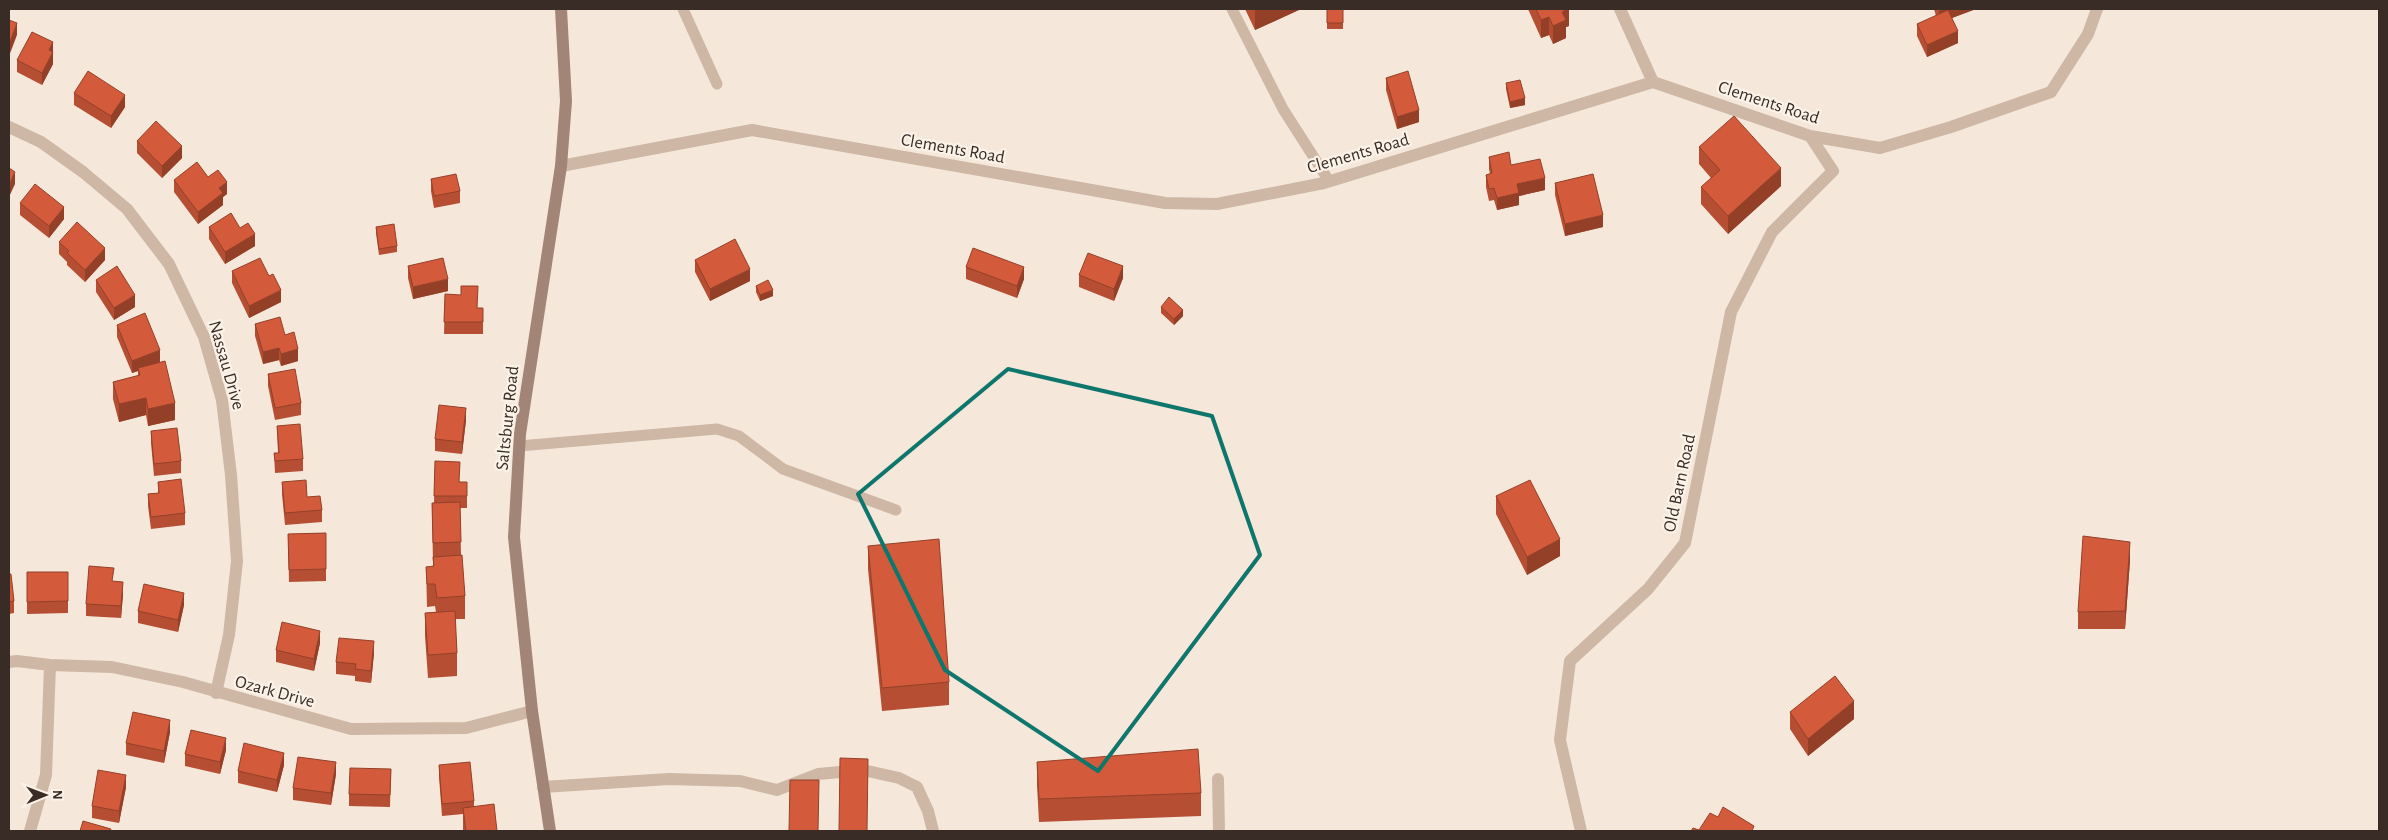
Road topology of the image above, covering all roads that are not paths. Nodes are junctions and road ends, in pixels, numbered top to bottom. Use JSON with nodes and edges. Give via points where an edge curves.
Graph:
{"nodes":[{"id":1,"x":560,"y":9,"type":"edge"},
{"id":2,"x":683,"y":9,"type":"edge"},
{"id":3,"x":1232,"y":9,"type":"edge"},
{"id":4,"x":1620,"y":9,"type":"edge"},
{"id":5,"x":2097,"y":9,"type":"edge"},
{"id":6,"x":1653,"y":82,"type":"junction"},
{"id":7,"x":717,"y":84,"type":"dead end"},
{"id":8,"x":9,"y":127,"type":"edge"},
{"id":9,"x":1810,"y":136,"type":"junction"},
{"id":10,"x":561,"y":166,"type":"junction"},
{"id":11,"x":1329,"y":181,"type":"junction"},
{"id":12,"x":519,"y":446,"type":"junction"},
{"id":13,"x":896,"y":510,"type":"dead end"},
{"id":14,"x":9,"y":662,"type":"edge"},
{"id":15,"x":50,"y":665,"type":"junction"},
{"id":16,"x":216,"y":693,"type":"junction"},
{"id":17,"x":532,"y":711,"type":"junction"},
{"id":18,"x":1218,"y":779,"type":"dead end"},
{"id":19,"x":543,"y":787,"type":"junction"},
{"id":20,"x":30,"y":831,"type":"edge"},
{"id":21,"x":550,"y":831,"type":"edge"},
{"id":22,"x":933,"y":831,"type":"edge"},
{"id":23,"x":1219,"y":831,"type":"edge"},
{"id":24,"x":1581,"y":831,"type":"edge"}],
"edges":[{"from":1,"to":10,"type":"main road","name":"Saltsburg Road","via":[[566,101]]},
{"from":2,"to":7,"type":"lane"},
{"from":3,"to":11,"type":"lane","via":[[1283,110]]},
{"from":4,"to":6,"type":"street"},
{"from":5,"to":9,"type":"street","name":"Clements Road","via":[[2088,34],[2051,92],[1880,148]]},
{"from":6,"to":9,"type":"street","name":"Clements Road"},
{"from":6,"to":11,"type":"street","name":"Clements Road"},
{"from":8,"to":16,"type":"street","name":"Nassau Drive","via":[[40,142],[127,209],[169,264],[204,337],[222,400],[237,561],[229,635]]},
{"from":9,"to":24,"type":"street","name":"Old Barn Road","via":[[1833,171],[1772,232],[1732,312],[1685,544],[1648,588],[1570,661],[1560,740]]},
{"from":10,"to":11,"type":"street","name":"Clements Road","via":[[752,130],[1165,203],[1217,204]]},
{"from":10,"to":12,"type":"main road","name":"Saltsburg Road"},
{"from":12,"to":13,"type":"lane","via":[[717,429],[739,436],[784,469]]},
{"from":12,"to":17,"type":"main road","name":"Saltsburg Road","via":[[514,537]]},
{"from":14,"to":15,"type":"street","name":"Ozark Drive"},
{"from":15,"to":16,"type":"street","name":"Ozark Drive","via":[[112,667],[183,682]]},
{"from":15,"to":20,"type":"street","via":[[46,775]]},
{"from":16,"to":17,"type":"street","name":"Ozark Drive","via":[[351,730],[466,728]]},
{"from":17,"to":19,"type":"main road","name":"Saltsburg Road"},
{"from":18,"to":23,"type":"street"},
{"from":19,"to":21,"type":"main road","name":"Saltsburg Road"},
{"from":19,"to":22,"type":"street","via":[[669,779],[740,781],[777,790],[818,774],[863,770],[899,778],[917,787]]}]}
